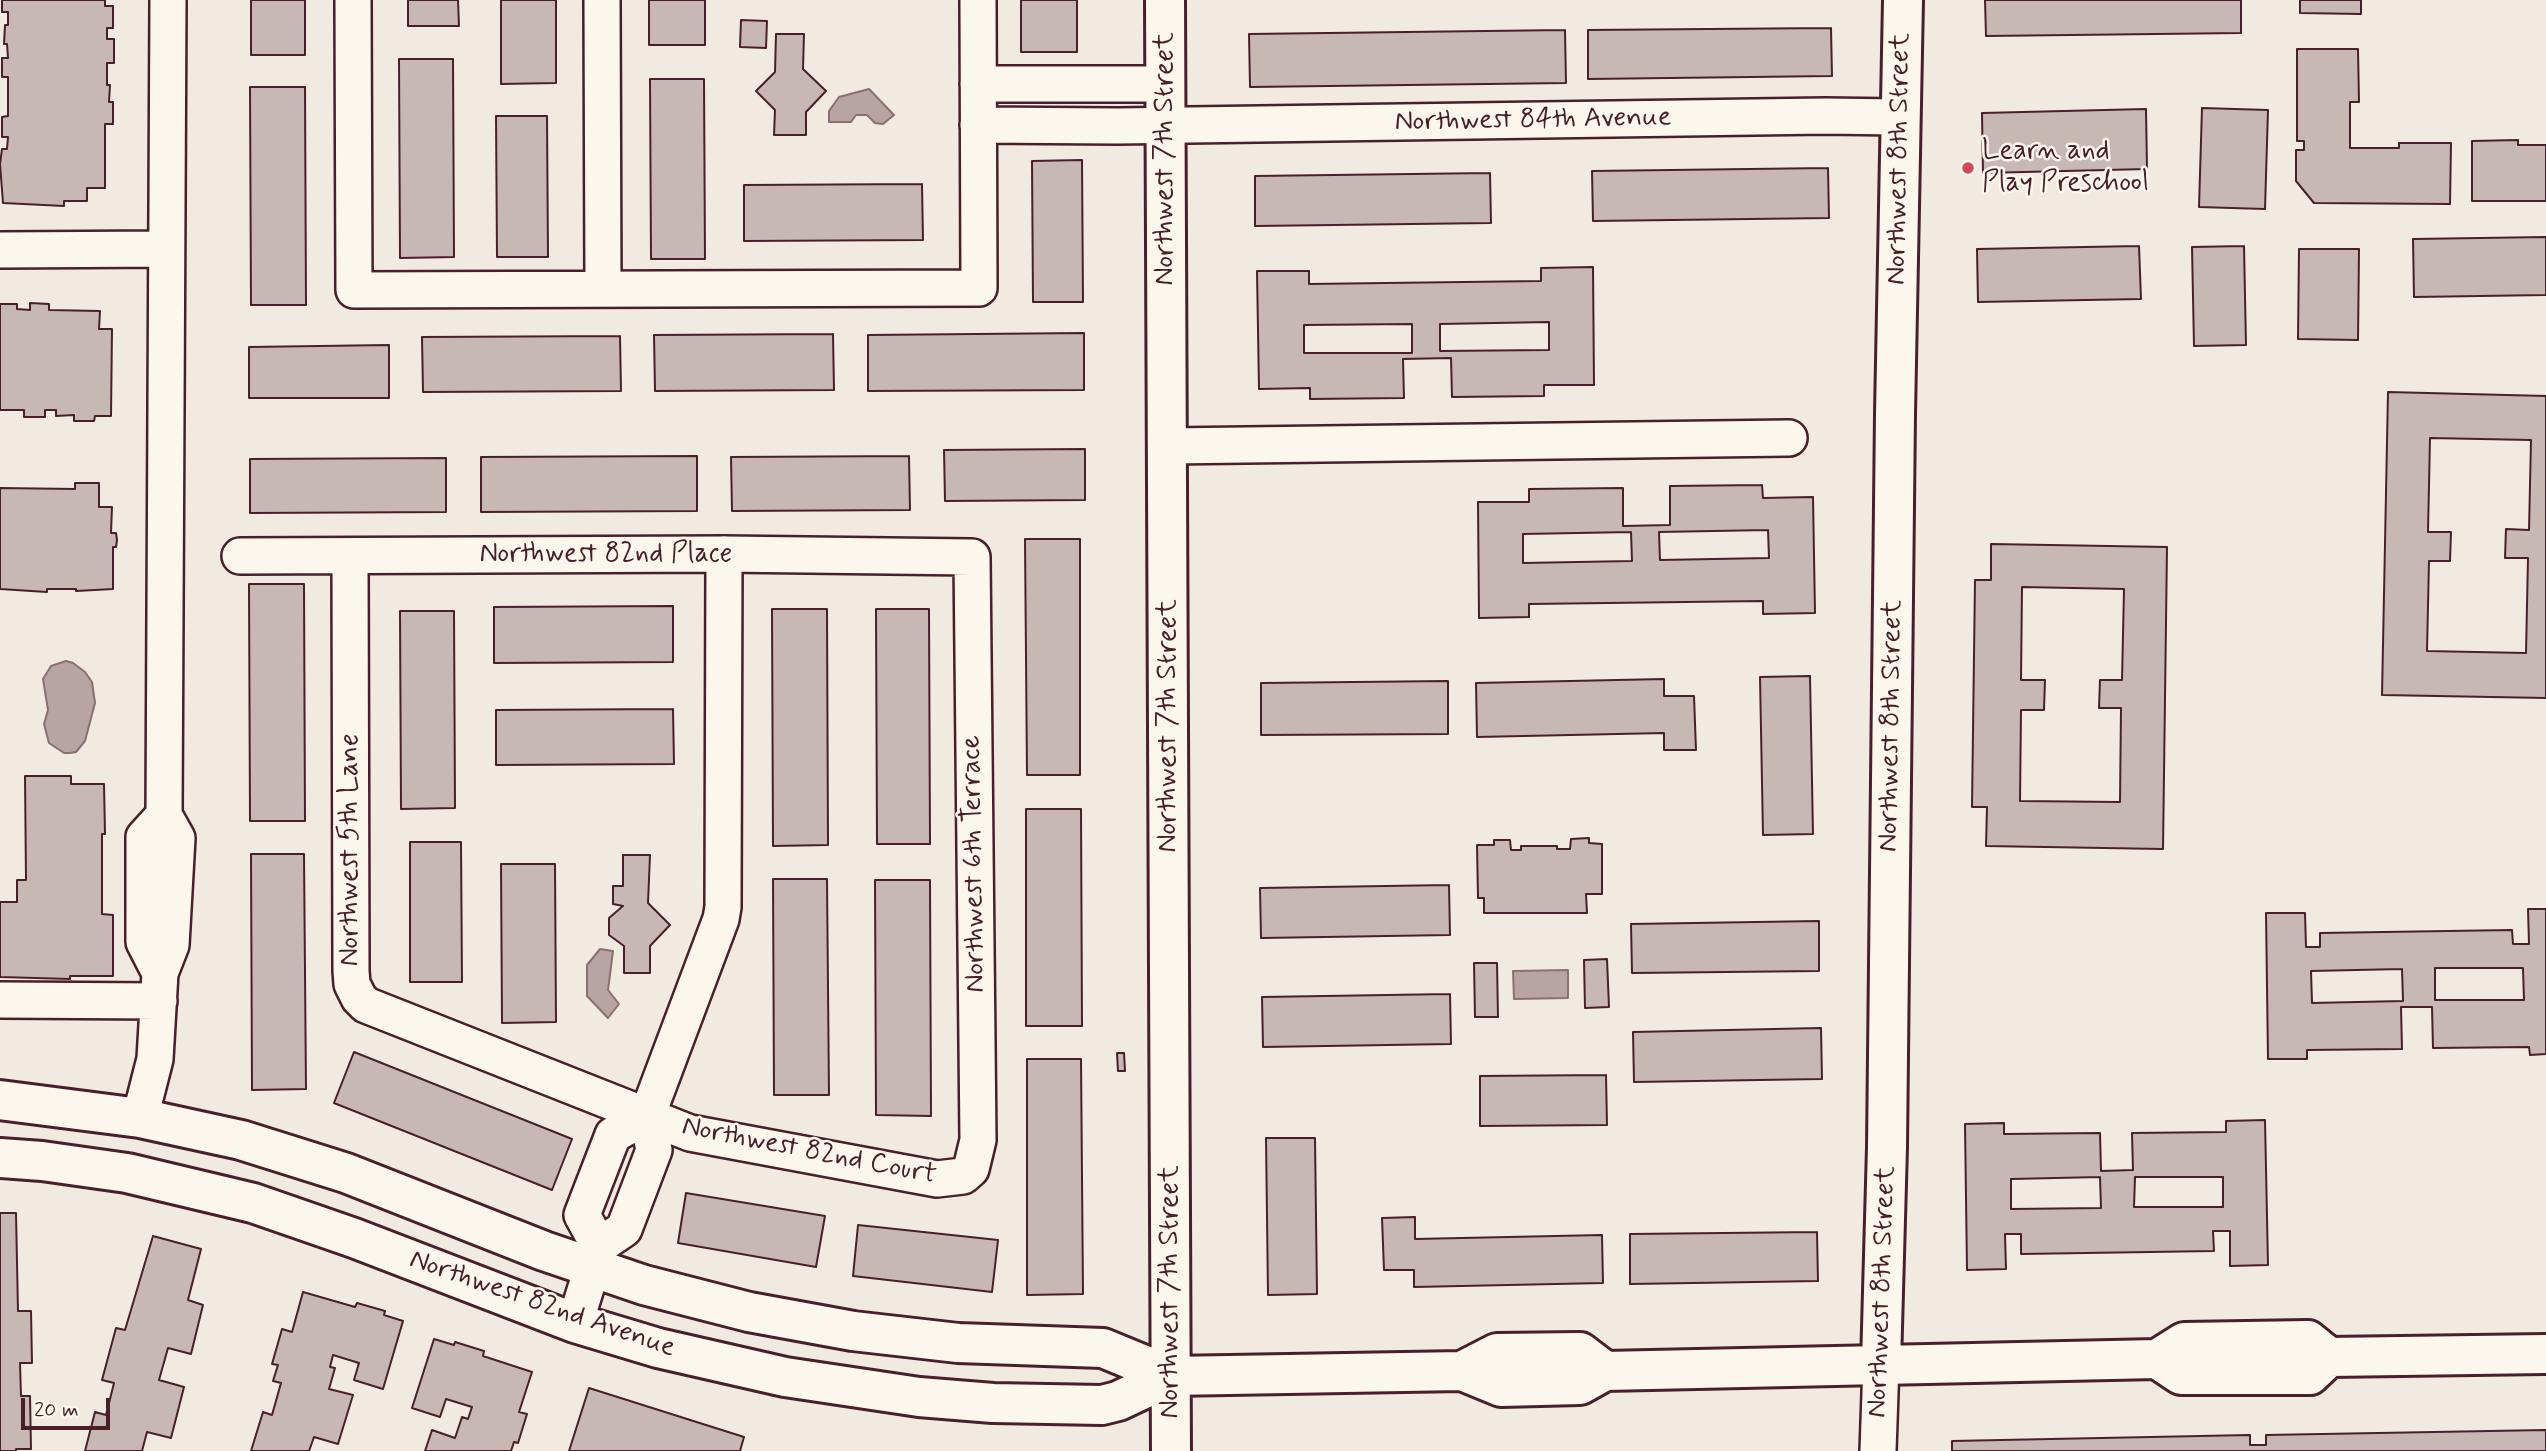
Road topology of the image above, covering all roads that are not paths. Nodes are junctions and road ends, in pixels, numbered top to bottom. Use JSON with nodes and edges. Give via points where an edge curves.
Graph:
{"nodes":[{"id":1,"x":168,"y":0,"type":"edge"},
{"id":2,"x":353,"y":0,"type":"edge"},
{"id":3,"x":602,"y":0,"type":"edge"},
{"id":4,"x":978,"y":0,"type":"edge"},
{"id":5,"x":1165,"y":0,"type":"edge"},
{"id":6,"x":1903,"y":0,"type":"edge"},
{"id":7,"x":978,"y":84,"type":"junction"},
{"id":8,"x":1166,"y":84,"type":"junction"},
{"id":9,"x":1900,"y":117,"type":"junction"},
{"id":10,"x":978,"y":125,"type":"junction"},
{"id":11,"x":1166,"y":125,"type":"junction"},
{"id":12,"x":0,"y":250,"type":"edge"},
{"id":13,"x":166,"y":250,"type":"junction"},
{"id":14,"x":603,"y":289,"type":"junction"},
{"id":15,"x":1789,"y":438,"type":"dead end"},
{"id":16,"x":1168,"y":446,"type":"junction"},
{"id":17,"x":724,"y":555,"type":"junction"},
{"id":18,"x":240,"y":556,"type":"dead end"},
{"id":19,"x":350,"y":556,"type":"junction"},
{"id":20,"x":972,"y":558,"type":"joint"},
{"id":21,"x":159,"y":987,"type":"junction"},
{"id":22,"x":0,"y":1000,"type":"edge"},
{"id":23,"x":0,"y":1100,"type":"edge"},
{"id":24,"x":647,"y":1116,"type":"junction"},
{"id":25,"x":141,"y":1118,"type":"junction"},
{"id":26,"x":0,"y":1158,"type":"edge"},
{"id":27,"x":971,"y":1169,"type":"joint"},
{"id":28,"x":595,"y":1257,"type":"junction"},
{"id":29,"x":575,"y":1323,"type":"junction"},
{"id":30,"x":2546,"y":1354,"type":"edge"},
{"id":31,"x":1881,"y":1364,"type":"junction"},
{"id":32,"x":1171,"y":1376,"type":"junction"},
{"id":33,"x":1171,"y":1451,"type":"edge"},
{"id":34,"x":1878,"y":1451,"type":"edge"}],
"edges":[{"from":1,"to":13,"type":"street"},
{"from":2,"to":14,"type":"street","via":[[354,290]]},
{"from":3,"to":14,"type":"street"},
{"from":4,"to":7,"type":"street"},
{"from":5,"to":8,"type":"street","name":"Northwest 7th Street"},
{"from":6,"to":9,"type":"street","name":"Northwest 8th Street"},
{"from":7,"to":8,"type":"street"},
{"from":7,"to":10,"type":"street"},
{"from":8,"to":11,"type":"street","name":"Northwest 7th Street"},
{"from":9,"to":11,"type":"street","name":"Northwest 84th Avenue"},
{"from":9,"to":31,"type":"street","name":"Northwest 8th Street"},
{"from":10,"to":11,"type":"street","name":"Northwest 84th Avenue"},
{"from":10,"to":14,"type":"street","via":[[979,288]]},
{"from":11,"to":16,"type":"street","name":"Northwest 7th Street"},
{"from":12,"to":13,"type":"street"},
{"from":13,"to":21,"type":"street","via":[[164,815],[177,838],[171,945]]},
{"from":15,"to":16,"type":"street"},
{"from":16,"to":32,"type":"street","name":"Northwest 7th Street"},
{"from":17,"to":19,"type":"street","name":"Northwest 82nd Place"},
{"from":17,"to":20,"type":"street","name":"Northwest 82nd Place"},
{"from":17,"to":24,"type":"street","via":[[723,907]]},
{"from":18,"to":19,"type":"street","name":"Northwest 82nd Place"},
{"from":19,"to":24,"type":"street","name":"Northwest 5th Lane","via":[[351,971],[359,998],[366,1005]]},
{"from":20,"to":27,"type":"street","name":"Northwest 6th Terrace","via":[[978,1140]]},
{"from":21,"to":22,"type":"street"},
{"from":21,"to":25,"type":"street","via":[[155,1059]]},
{"from":23,"to":25,"type":"street","name":"Northwest 82nd Avenue"},
{"from":24,"to":27,"type":"street","name":"Northwest 82nd Court","via":[[690,1133],[937,1179]]},
{"from":24,"to":28,"type":"street","via":[[654,1150],[624,1230]]},
{"from":25,"to":28,"type":"street","name":"Northwest 82nd Avenue","via":[[298,1156]]},
{"from":26,"to":29,"type":"street","name":"Northwest 82nd Avenue","via":[[127,1173],[253,1203]]},
{"from":28,"to":29,"type":"street"},
{"from":28,"to":32,"type":"street","name":"Northwest 82nd Avenue","via":[[696,1299],[797,1321],[958,1343],[1103,1348]]},
{"from":29,"to":32,"type":"street","name":"Northwest 82nd Avenue","via":[[763,1373],[919,1397],[1102,1405]]},
{"from":30,"to":31,"type":"street","name":"Northwest 82nd Avenue","via":[[2329,1357],[2310,1375],[2181,1375],[2157,1359]]},
{"from":31,"to":32,"type":"street","name":"Northwest 82nd Avenue","via":[[1605,1371],[1580,1385],[1501,1387],[1462,1371]]},
{"from":31,"to":34,"type":"street","name":"Northwest 8th Street"},
{"from":32,"to":33,"type":"street","name":"Northwest 7th Street"}]}
